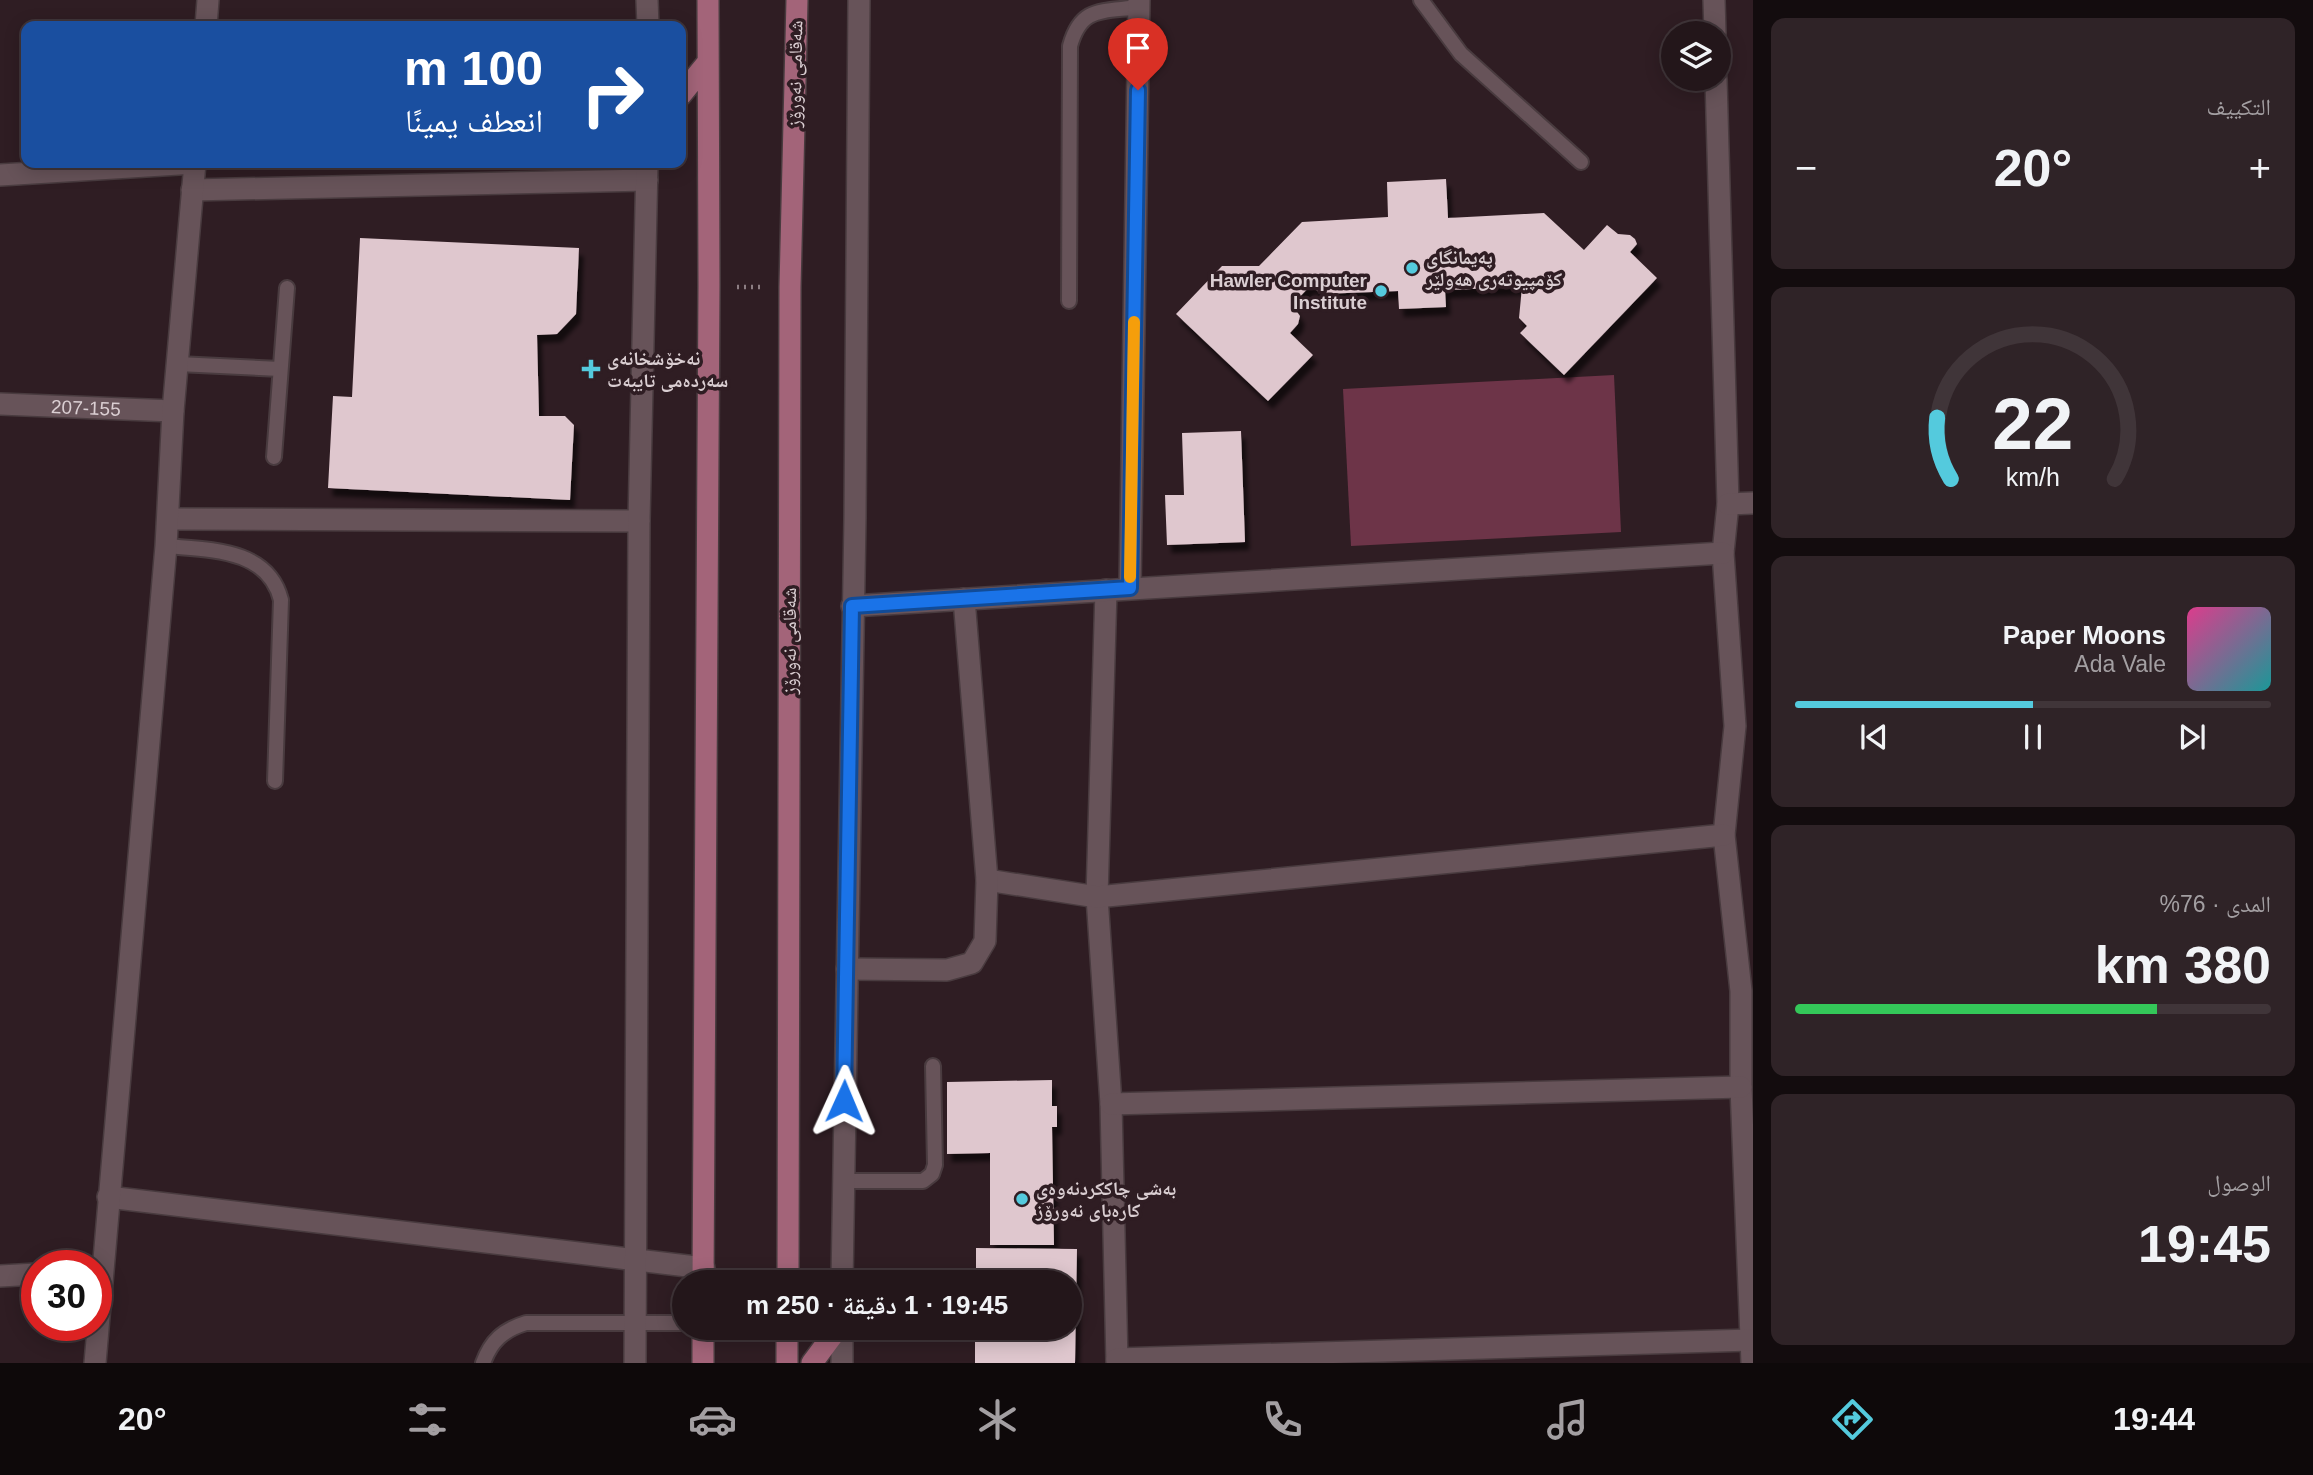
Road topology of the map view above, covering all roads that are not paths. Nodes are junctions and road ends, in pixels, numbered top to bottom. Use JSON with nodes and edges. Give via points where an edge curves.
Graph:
{"nodes":[{"id":1,"x":208,"y":0,"type":"edge"},
{"id":2,"x":648,"y":0,"type":"edge"},
{"id":3,"x":708,"y":0,"type":"edge"},
{"id":4,"x":797,"y":0,"type":"edge"},
{"id":5,"x":859,"y":0,"type":"edge"},
{"id":6,"x":1422,"y":0,"type":"edge"},
{"id":7,"x":1714,"y":0,"type":"edge"},
{"id":8,"x":1139,"y":3,"type":"edge"},
{"id":9,"x":206,"y":21,"type":"edge"},
{"id":10,"x":648,"y":21,"type":"edge"},
{"id":11,"x":1715,"y":21,"type":"edge"},
{"id":12,"x":707,"y":63,"type":"junction"},
{"id":13,"x":686,"y":89,"type":"edge"},
{"id":14,"x":1716,"y":91,"type":"edge"},
{"id":15,"x":1581,"y":162,"type":"dead end"},
{"id":16,"x":114,"y":168,"type":"edge"},
{"id":17,"x":194,"y":168,"type":"edge"},
{"id":18,"x":647,"y":171,"type":"edge"},
{"id":19,"x":0,"y":175,"type":"edge"},
{"id":20,"x":192,"y":190,"type":"junction"},
{"id":21,"x":287,"y":288,"type":"dead end"},
{"id":22,"x":1069,"y":300,"type":"dead end"},
{"id":23,"x":178,"y":364,"type":"junction"},
{"id":24,"x":281,"y":369,"type":"junction"},
{"id":25,"x":0,"y":404,"type":"edge"},
{"id":26,"x":173,"y":411,"type":"junction"},
{"id":27,"x":274,"y":457,"type":"dead end"},
{"id":28,"x":1753,"y":503,"type":"edge"},
{"id":29,"x":1728,"y":504,"type":"junction"},
{"id":30,"x":168,"y":519,"type":"junction"},
{"id":31,"x":639,"y":521,"type":"junction"},
{"id":32,"x":166,"y":546,"type":"junction"},
{"id":33,"x":1723,"y":553,"type":"junction"},
{"id":34,"x":1130,"y":588,"type":"junction"},
{"id":35,"x":1106,"y":590,"type":"junction"},
{"id":36,"x":964,"y":599,"type":"junction"},
{"id":37,"x":852,"y":606,"type":"junction"},
{"id":38,"x":1744,"y":725,"type":"edge"},
{"id":39,"x":275,"y":781,"type":"dead end"},
{"id":40,"x":1724,"y":835,"type":"junction"},
{"id":41,"x":987,"y":880,"type":"junction"},
{"id":42,"x":1097,"y":897,"type":"junction"},
{"id":43,"x":847,"y":969,"type":"junction"},
{"id":44,"x":1747,"y":990,"type":"edge"},
{"id":45,"x":933,"y":1066,"type":"dead end"},
{"id":46,"x":1741,"y":1087,"type":"junction"},
{"id":47,"x":1111,"y":1104,"type":"junction"},
{"id":48,"x":842,"y":1181,"type":"junction"},
{"id":49,"x":108,"y":1197,"type":"junction"},
{"id":50,"x":102,"y":1250,"type":"edge"},
{"id":51,"x":635,"y":1260,"type":"junction"},
{"id":52,"x":681,"y":1270,"type":"edge"},
{"id":53,"x":704,"y":1270,"type":"edge"},
{"id":54,"x":788,"y":1270,"type":"edge"},
{"id":55,"x":842,"y":1270,"type":"edge"},
{"id":56,"x":21,"y":1275,"type":"edge"},
{"id":57,"x":0,"y":1276,"type":"edge"},
{"id":58,"x":635,"y":1323,"type":"junction"},
{"id":59,"x":672,"y":1323,"type":"edge"},
{"id":60,"x":703,"y":1340,"type":"edge"},
{"id":61,"x":788,"y":1340,"type":"edge"},
{"id":62,"x":830,"y":1340,"type":"edge"},
{"id":63,"x":841,"y":1340,"type":"edge"},
{"id":64,"x":1751,"y":1340,"type":"junction"},
{"id":65,"x":95,"y":1341,"type":"edge"},
{"id":66,"x":1117,"y":1361,"type":"edge"},
{"id":67,"x":94,"y":1363,"type":"edge"},
{"id":68,"x":483,"y":1363,"type":"edge"},
{"id":69,"x":635,"y":1363,"type":"edge"},
{"id":70,"x":703,"y":1363,"type":"edge"},
{"id":71,"x":787,"y":1363,"type":"edge"},
{"id":72,"x":812,"y":1363,"type":"edge"},
{"id":73,"x":842,"y":1363,"type":"edge"},
{"id":74,"x":1752,"y":1363,"type":"edge"}],
"edges":[{"from":1,"to":9,"type":"street"},
{"from":2,"to":10,"type":"street"},
{"from":3,"to":12,"type":"main road"},
{"from":4,"to":54,"type":"main road","name":"شەقامی نەورۆز","via":[[790,287]]},
{"from":5,"to":37,"type":"street"},
{"from":6,"to":15,"type":"lane","via":[[1461,54]]},
{"from":7,"to":11,"type":"street"},
{"from":8,"to":22,"type":"lane","via":[[1089,15],[1075,27],[1070,46]]},
{"from":8,"to":34,"type":"street"},
{"from":12,"to":13,"type":"main road"},
{"from":12,"to":53,"type":"main road"},
{"from":14,"to":29,"type":"street"},
{"from":16,"to":19,"type":"street"},
{"from":17,"to":20,"type":"street"},
{"from":18,"to":20,"type":"street"},
{"from":18,"to":31,"type":"street"},
{"from":20,"to":23,"type":"street"},
{"from":21,"to":24,"type":"lane"},
{"from":23,"to":24,"type":"lane"},
{"from":23,"to":26,"type":"street"},
{"from":24,"to":27,"type":"lane"},
{"from":25,"to":26,"type":"street","name":"207-155"},
{"from":26,"to":30,"type":"street"},
{"from":28,"to":29,"type":"street"},
{"from":29,"to":33,"type":"street"},
{"from":30,"to":31,"type":"street"},
{"from":30,"to":32,"type":"street"},
{"from":31,"to":51,"type":"street"},
{"from":32,"to":39,"type":"lane","via":[[233,553],[260,567],[278,586]]},
{"from":32,"to":49,"type":"street"},
{"from":33,"to":34,"type":"street"},
{"from":33,"to":38,"type":"street"},
{"from":34,"to":35,"type":"street"},
{"from":35,"to":36,"type":"street"},
{"from":35,"to":42,"type":"street"},
{"from":36,"to":37,"type":"street"},
{"from":36,"to":41,"type":"street"},
{"from":37,"to":43,"type":"street"},
{"from":38,"to":40,"type":"street"},
{"from":40,"to":42,"type":"street"},
{"from":40,"to":44,"type":"street"},
{"from":41,"to":42,"type":"street"},
{"from":41,"to":43,"type":"street","via":[[985,941],[972,963],[947,970]]},
{"from":42,"to":47,"type":"street"},
{"from":43,"to":48,"type":"street"},
{"from":44,"to":46,"type":"street"},
{"from":45,"to":48,"type":"lane","via":[[932,1174],[923,1181]]},
{"from":46,"to":47,"type":"street"},
{"from":46,"to":64,"type":"street"},
{"from":47,"to":66,"type":"street"},
{"from":48,"to":55,"type":"street"},
{"from":49,"to":50,"type":"street"},
{"from":49,"to":51,"type":"street"},
{"from":51,"to":52,"type":"street"},
{"from":51,"to":58,"type":"street"},
{"from":56,"to":57,"type":"street"},
{"from":58,"to":59,"type":"lane"},
{"from":58,"to":68,"type":"lane","via":[[526,1324],[498,1336]]},
{"from":58,"to":69,"type":"street"},
{"from":60,"to":70,"type":"main road"},
{"from":61,"to":71,"type":"main road"},
{"from":62,"to":72,"type":"main road"},
{"from":63,"to":73,"type":"street"},
{"from":64,"to":66,"type":"street"},
{"from":64,"to":74,"type":"street"},
{"from":65,"to":67,"type":"street"}]}
